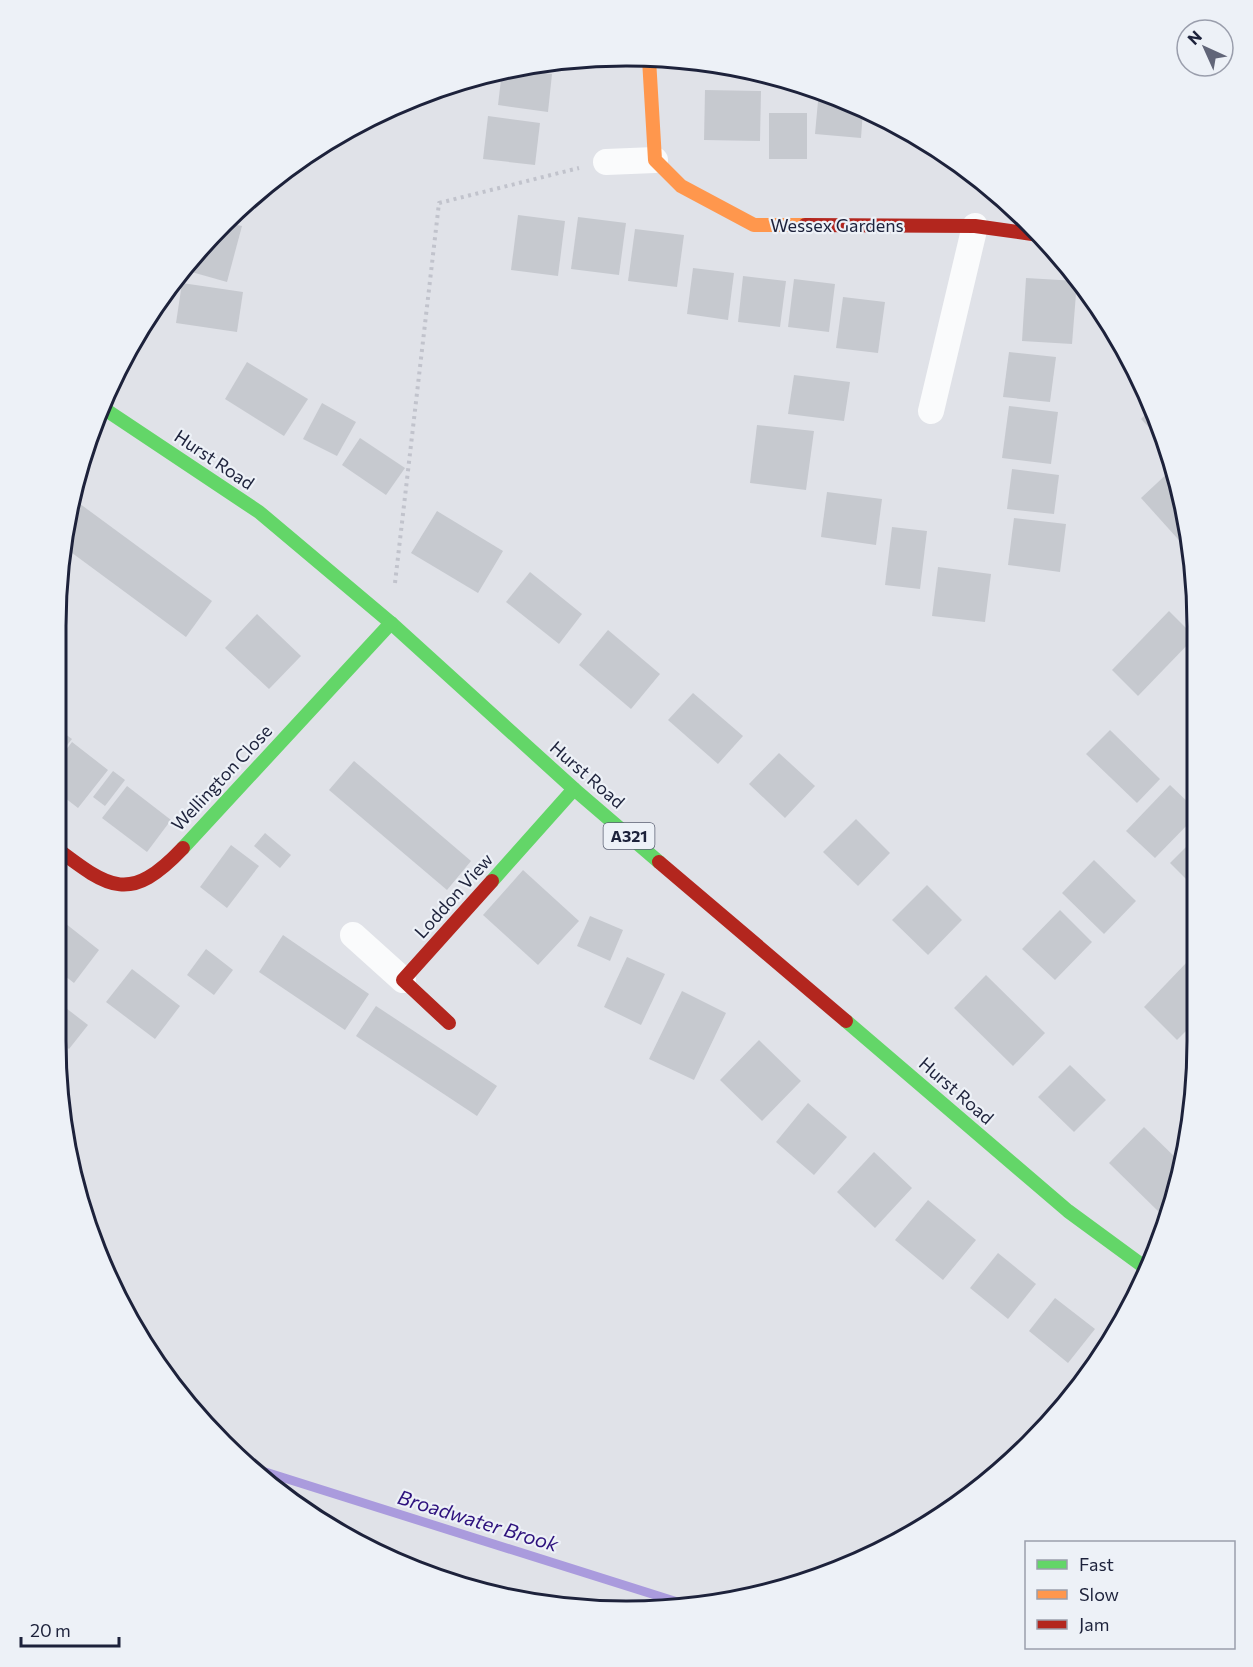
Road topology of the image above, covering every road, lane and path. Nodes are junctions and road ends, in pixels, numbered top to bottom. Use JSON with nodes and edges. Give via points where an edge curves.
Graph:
{"nodes":[{"id":1,"x":649,"y":67,"type":"edge"},
{"id":2,"x":655,"y":160,"type":"junction"},
{"id":3,"x":606,"y":162,"type":"joint"},
{"id":4,"x":975,"y":226,"type":"junction"},
{"id":5,"x":1026,"y":233,"type":"edge"},
{"id":6,"x":931,"y":411,"type":"dead end"},
{"id":7,"x":109,"y":412,"type":"edge"},
{"id":8,"x":391,"y":623,"type":"junction"},
{"id":9,"x":574,"y":789,"type":"junction"},
{"id":10,"x":66,"y":855,"type":"edge"},
{"id":11,"x":353,"y":935,"type":"dead end"},
{"id":12,"x":403,"y":980,"type":"junction"},
{"id":13,"x":449,"y":1023,"type":"dead end"},
{"id":14,"x":1140,"y":1264,"type":"edge"}],
"edges":[{"from":1,"to":2,"type":"main road"},
{"from":2,"to":3,"type":"street"},
{"from":2,"to":4,"type":"main road","name":"Wessex Gardens","via":[[681,186],[754,225]]},
{"from":3,"to":8,"type":"path","via":[[439,203]]},
{"from":4,"to":5,"type":"main road","name":"Wessex Gardens"},
{"from":4,"to":6,"type":"street"},
{"from":7,"to":8,"type":"main road","name":"Hurst Road","number":"A321","via":[[259,512]]},
{"from":8,"to":9,"type":"main road","name":"Hurst Road","number":"A321"},
{"from":8,"to":10,"type":"main road","name":"Wellington Close","via":[[176,855],[155,872],[138,883],[120,886],[105,883]]},
{"from":9,"to":12,"type":"main road","name":"Loddon View"},
{"from":9,"to":14,"type":"main road","name":"Hurst Road","number":"A321","via":[[1068,1211]]},
{"from":11,"to":12,"type":"street"},
{"from":12,"to":13,"type":"main road"}]}
